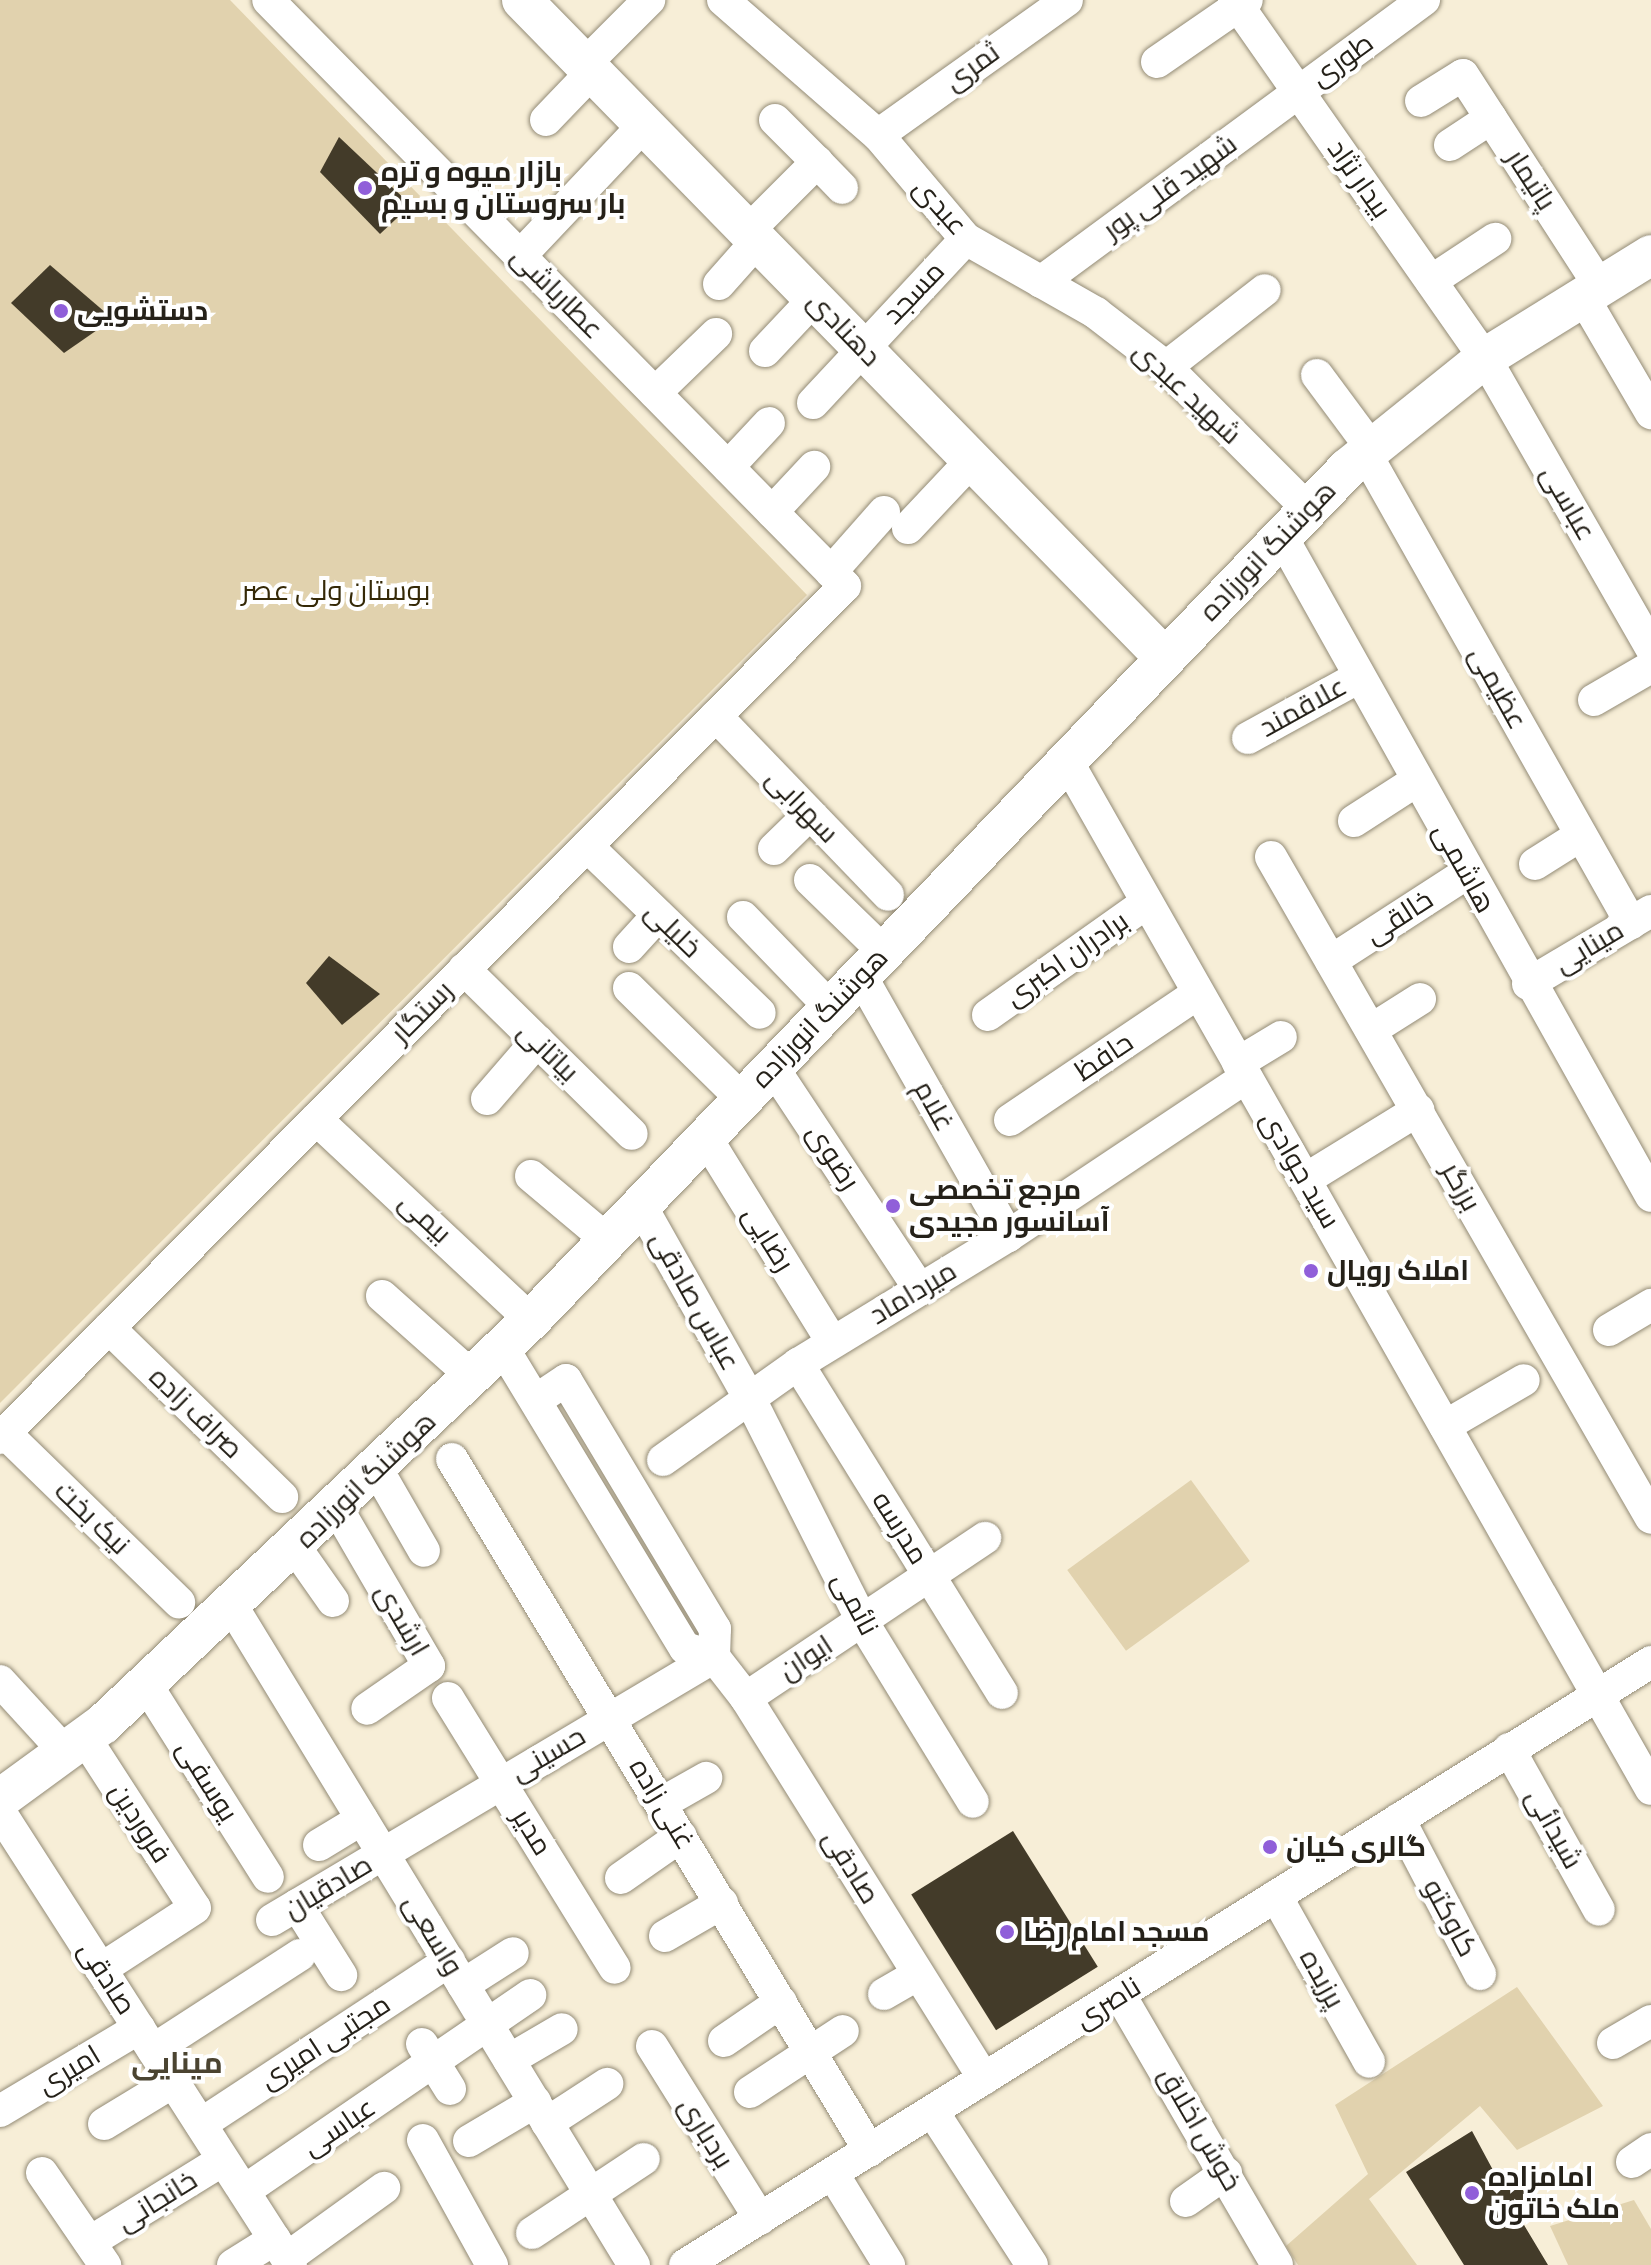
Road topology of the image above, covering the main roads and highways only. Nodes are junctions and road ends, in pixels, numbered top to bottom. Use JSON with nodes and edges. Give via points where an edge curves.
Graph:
{"nodes":[{"id":1,"x":522,"y":0,"type":"edge"},
{"id":2,"x":1651,"y":255,"type":"edge"},
{"id":3,"x":1165,"y":658,"type":"junction"},
{"id":4,"x":0,"y":1799,"type":"edge"}],
"edges":[{"from":1,"to":3,"type":"main road","name":"دهنادی"},
{"from":2,"to":3,"type":"main road","name":"هوشنگ انورزاده","via":[[1485,358],[1369,452]]},
{"from":3,"to":4,"type":"main road","name":"هوشنگ انورزاده","via":[[531,1320],[378,1471],[146,1684]]}]}
